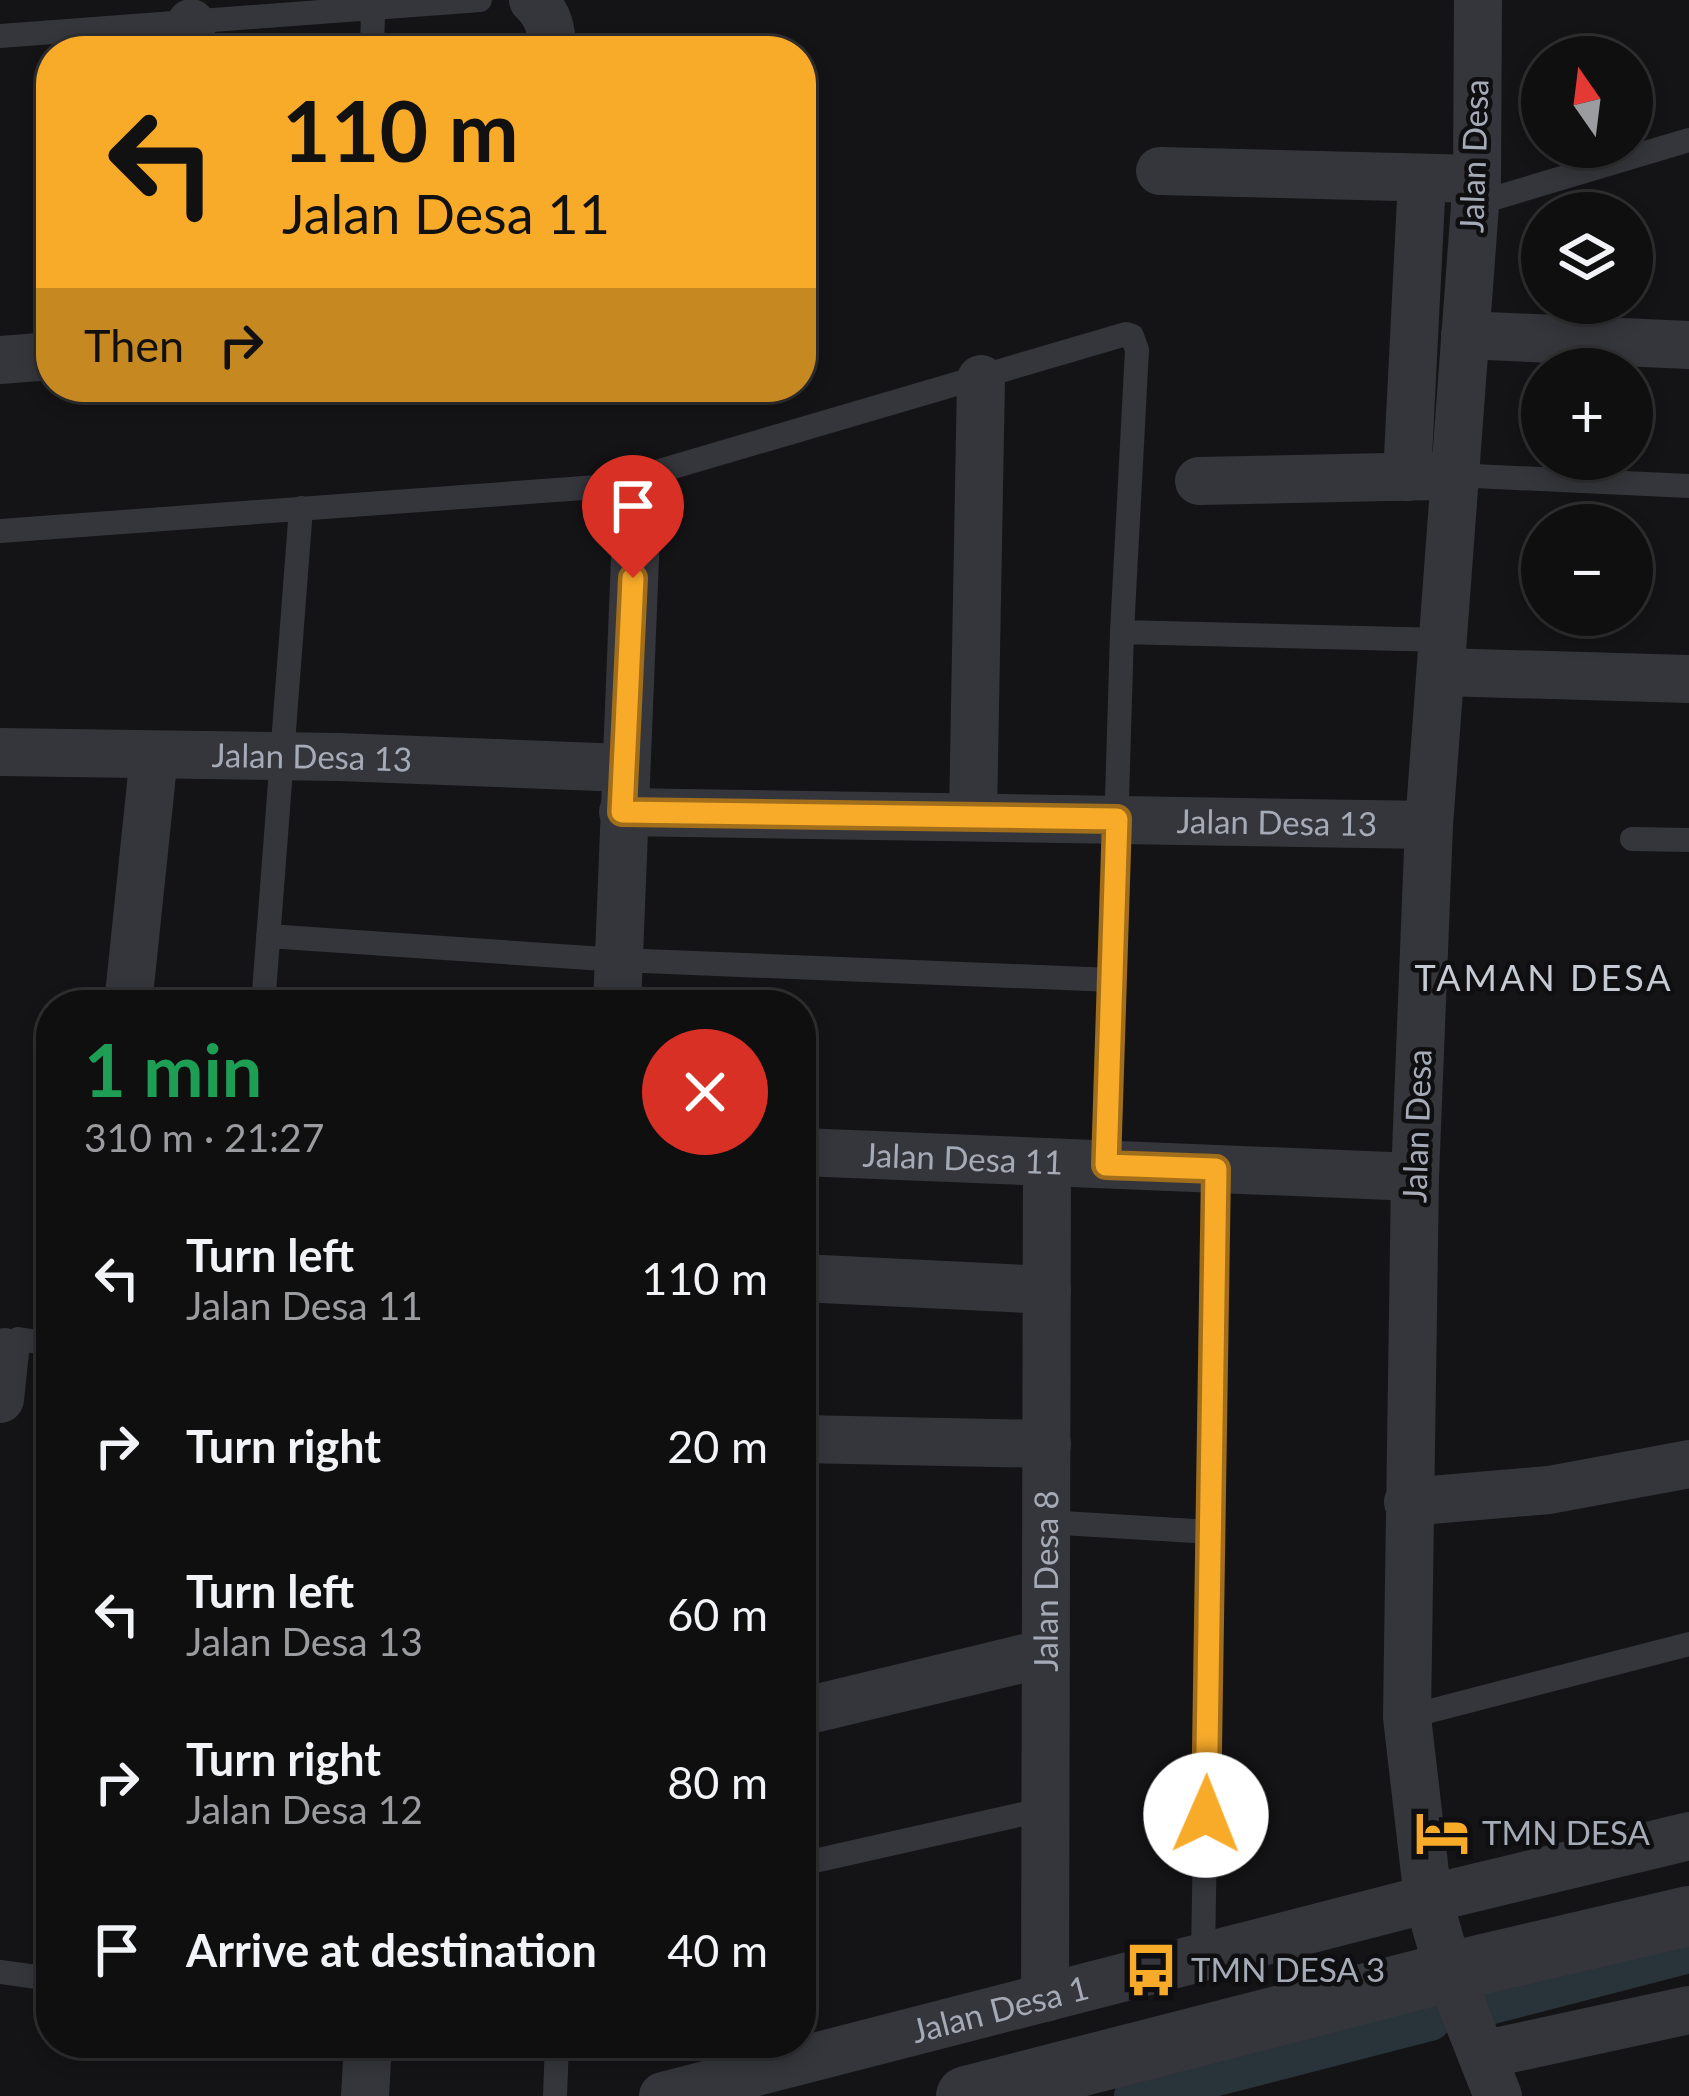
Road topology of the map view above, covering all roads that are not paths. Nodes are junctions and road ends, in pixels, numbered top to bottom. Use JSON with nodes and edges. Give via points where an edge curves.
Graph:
{"nodes":[{"id":1,"x":480,"y":0,"type":"edge"},
{"id":2,"x":533,"y":0,"type":"edge"},
{"id":3,"x":1478,"y":0,"type":"edge"},
{"id":4,"x":373,"y":11,"type":"junction"},
{"id":5,"x":0,"y":36,"type":"edge"},
{"id":6,"x":36,"y":36,"type":"edge"},
{"id":7,"x":198,"y":36,"type":"edge"},
{"id":8,"x":373,"y":36,"type":"edge"},
{"id":9,"x":552,"y":36,"type":"edge"},
{"id":10,"x":1689,"y":140,"type":"edge"},
{"id":11,"x":1160,"y":172,"type":"dead end"},
{"id":12,"x":1422,"y":179,"type":"junction"},
{"id":13,"x":1476,"y":192,"type":"junction"},
{"id":14,"x":1465,"y":335,"type":"junction"},
{"id":15,"x":1689,"y":345,"type":"edge"},
{"id":16,"x":36,"y":357,"type":"edge"},
{"id":17,"x":0,"y":360,"type":"edge"},
{"id":18,"x":981,"y":379,"type":"junction"},
{"id":19,"x":1430,"y":476,"type":"junction"},
{"id":20,"x":1199,"y":481,"type":"dead end"},
{"id":21,"x":638,"y":484,"type":"junction"},
{"id":22,"x":1689,"y":486,"type":"edge"},
{"id":23,"x":301,"y":508,"type":"junction"},
{"id":24,"x":0,"y":530,"type":"edge"},
{"id":25,"x":1122,"y":632,"type":"junction"},
{"id":26,"x":1442,"y":656,"type":"junction"},
{"id":27,"x":1689,"y":679,"type":"edge"},
{"id":28,"x":0,"y":752,"type":"edge"},
{"id":29,"x":154,"y":755,"type":"junction"},
{"id":30,"x":283,"y":757,"type":"junction"},
{"id":31,"x":623,"y":790,"type":"junction"},
{"id":32,"x":973,"y":817,"type":"junction"},
{"id":33,"x":1117,"y":819,"type":"junction"},
{"id":34,"x":1429,"y":825,"type":"junction"},
{"id":35,"x":1632,"y":839,"type":"dead end"},
{"id":36,"x":1689,"y":840,"type":"edge"},
{"id":37,"x":268,"y":937,"type":"junction"},
{"id":38,"x":1112,"y":980,"type":"junction"},
{"id":39,"x":618,"y":982,"type":"edge"},
{"id":40,"x":130,"y":990,"type":"edge"},
{"id":41,"x":264,"y":990,"type":"edge"},
{"id":42,"x":816,"y":1153,"type":"edge"},
{"id":43,"x":1047,"y":1162,"type":"junction"},
{"id":44,"x":1106,"y":1165,"type":"junction"},
{"id":45,"x":1216,"y":1169,"type":"junction"},
{"id":46,"x":1415,"y":1177,"type":"junction"},
{"id":47,"x":816,"y":1279,"type":"edge"},
{"id":48,"x":1047,"y":1290,"type":"junction"},
{"id":49,"x":816,"y":1439,"type":"edge"},
{"id":50,"x":1047,"y":1444,"type":"junction"},
{"id":51,"x":1689,"y":1464,"type":"edge"},
{"id":52,"x":1408,"y":1502,"type":"junction"},
{"id":53,"x":1046,"y":1522,"type":"junction"},
{"id":54,"x":1211,"y":1532,"type":"junction"},
{"id":55,"x":1689,"y":1644,"type":"edge"},
{"id":56,"x":1046,"y":1653,"type":"junction"},
{"id":57,"x":816,"y":1708,"type":"edge"},
{"id":58,"x":1407,"y":1718,"type":"junction"},
{"id":59,"x":1046,"y":1809,"type":"junction"},
{"id":60,"x":1689,"y":1836,"type":"edge"},
{"id":61,"x":816,"y":1861,"type":"edge"},
{"id":62,"x":1428,"y":1899,"type":"junction"},
{"id":63,"x":1689,"y":1916,"type":"edge"},
{"id":64,"x":1203,"y":1957,"type":"junction"},
{"id":65,"x":0,"y":1972,"type":"edge"},
{"id":66,"x":1449,"y":1972,"type":"junction"},
{"id":67,"x":36,"y":1977,"type":"edge"},
{"id":68,"x":1045,"y":1998,"type":"junction"},
{"id":69,"x":1689,"y":2010,"type":"edge"},
{"id":70,"x":816,"y":2057,"type":"edge"},
{"id":71,"x":367,"y":2058,"type":"edge"},
{"id":72,"x":556,"y":2058,"type":"edge"},
{"id":73,"x":811,"y":2058,"type":"edge"},
{"id":74,"x":1490,"y":2076,"type":"edge"},
{"id":75,"x":365,"y":2096,"type":"edge"},
{"id":76,"x":555,"y":2096,"type":"edge"},
{"id":77,"x":663,"y":2096,"type":"edge"},
{"id":78,"x":966,"y":2096,"type":"edge"}],
"edges":[{"from":1,"to":4,"type":"lane"},
{"from":2,"to":9,"type":"street"},
{"from":3,"to":13,"type":"street","name":"Jalan Desa"},
{"from":4,"to":7,"type":"lane"},
{"from":4,"to":8,"type":"lane"},
{"from":5,"to":6,"type":"lane"},
{"from":10,"to":13,"type":"lane"},
{"from":11,"to":12,"type":"street"},
{"from":12,"to":13,"type":"street"},
{"from":12,"to":19,"type":"street","name":"Jalan Desa"},
{"from":13,"to":14,"type":"street","name":"Jalan Desa"},
{"from":14,"to":15,"type":"street"},
{"from":14,"to":19,"type":"street","name":"Jalan Desa"},
{"from":16,"to":17,"type":"street"},
{"from":18,"to":21,"type":"lane","via":[[656,472]]},
{"from":18,"to":25,"type":"lane","via":[[1126,334],[1136,342]]},
{"from":18,"to":32,"type":"street"},
{"from":19,"to":20,"type":"street"},
{"from":19,"to":22,"type":"lane"},
{"from":19,"to":26,"type":"street","name":"Jalan Desa"},
{"from":21,"to":23,"type":"lane"},
{"from":21,"to":31,"type":"street"},
{"from":23,"to":24,"type":"lane"},
{"from":23,"to":30,"type":"lane"},
{"from":25,"to":26,"type":"lane"},
{"from":25,"to":33,"type":"lane"},
{"from":26,"to":27,"type":"street"},
{"from":26,"to":34,"type":"street","name":"Jalan Desa"},
{"from":28,"to":29,"type":"street","name":"Jalan Desa 13"},
{"from":29,"to":30,"type":"street","name":"Jalan Desa 13"},
{"from":29,"to":40,"type":"street"},
{"from":30,"to":31,"type":"street","name":"Jalan Desa 13"},
{"from":30,"to":37,"type":"lane"},
{"from":31,"to":32,"type":"street","name":"Jalan Desa 13"},
{"from":31,"to":39,"type":"street"},
{"from":32,"to":33,"type":"street","name":"Jalan Desa 13"},
{"from":33,"to":34,"type":"street","name":"Jalan Desa 13"},
{"from":33,"to":38,"type":"lane"},
{"from":34,"to":46,"type":"street","name":"Jalan Desa"},
{"from":35,"to":36,"type":"lane"},
{"from":37,"to":39,"type":"lane"},
{"from":37,"to":41,"type":"lane"},
{"from":38,"to":39,"type":"lane"},
{"from":38,"to":44,"type":"lane"},
{"from":42,"to":43,"type":"street","name":"Jalan Desa 11"},
{"from":43,"to":44,"type":"street","name":"Jalan Desa 11"},
{"from":43,"to":48,"type":"street","name":"Jalan Desa 8"},
{"from":44,"to":45,"type":"street","name":"Jalan Desa 11"},
{"from":45,"to":46,"type":"street","name":"Jalan Desa 11"},
{"from":45,"to":54,"type":"lane"},
{"from":46,"to":52,"type":"street","name":"Jalan Desa"},
{"from":47,"to":48,"type":"street"},
{"from":48,"to":50,"type":"street","name":"Jalan Desa 8"},
{"from":49,"to":50,"type":"street"},
{"from":50,"to":53,"type":"street","name":"Jalan Desa 8"},
{"from":51,"to":52,"type":"street","via":[[1550,1490]]},
{"from":52,"to":58,"type":"street","name":"Jalan Desa"},
{"from":53,"to":54,"type":"lane"},
{"from":53,"to":56,"type":"street","name":"Jalan Desa 8"},
{"from":54,"to":64,"type":"lane"},
{"from":55,"to":58,"type":"lane"},
{"from":56,"to":57,"type":"street"},
{"from":56,"to":59,"type":"street","name":"Jalan Desa 8"},
{"from":58,"to":62,"type":"street","name":"Jalan Desa"},
{"from":59,"to":61,"type":"lane"},
{"from":59,"to":68,"type":"street","name":"Jalan Desa 8"},
{"from":60,"to":62,"type":"street","name":"Jalan Desa 1"},
{"from":62,"to":64,"type":"street","name":"Jalan Desa 1"},
{"from":62,"to":66,"type":"street","name":"Jalan Desa"},
{"from":63,"to":66,"type":"street"},
{"from":64,"to":68,"type":"street","name":"Jalan Desa 1"},
{"from":65,"to":67,"type":"lane"},
{"from":66,"to":74,"type":"street","name":"Jalan Desa"},
{"from":66,"to":78,"type":"street"},
{"from":68,"to":70,"type":"street","name":"Jalan Desa 1"},
{"from":69,"to":74,"type":"street"},
{"from":71,"to":75,"type":"street"},
{"from":72,"to":76,"type":"lane"},
{"from":73,"to":77,"type":"street","name":"Jalan Desa 1"}]}
